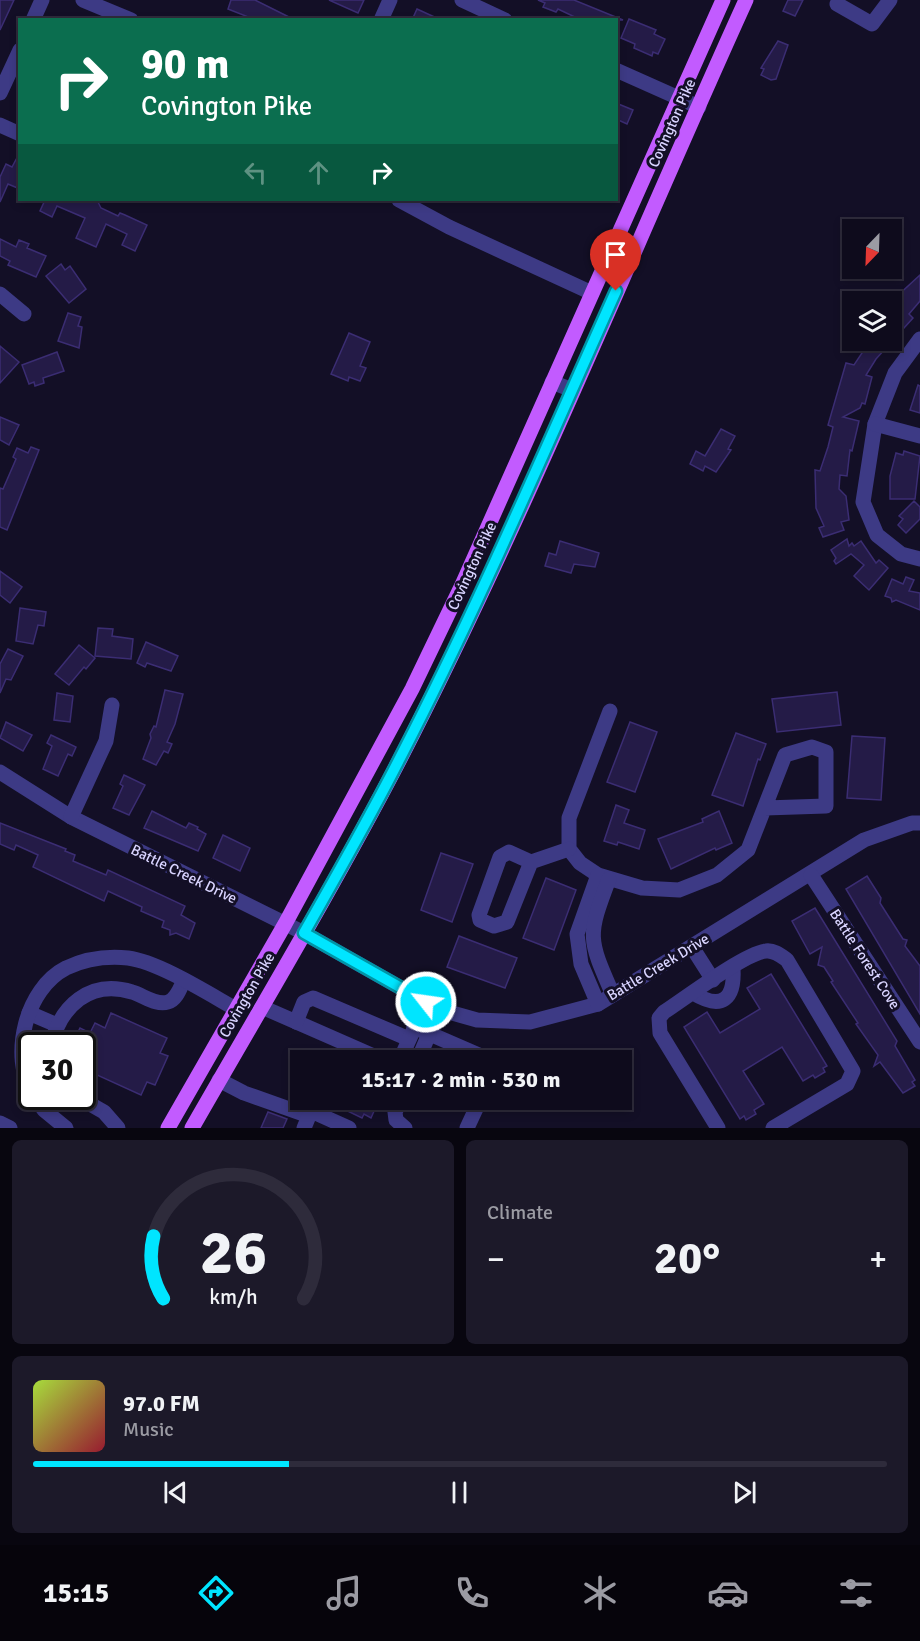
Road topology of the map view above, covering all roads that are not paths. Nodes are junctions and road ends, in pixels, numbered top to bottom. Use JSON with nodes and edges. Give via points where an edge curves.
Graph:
{"nodes":[{"id":1,"x":42,"y":0,"type":"edge"},
{"id":2,"x":83,"y":0,"type":"edge"},
{"id":3,"x":390,"y":0,"type":"edge"},
{"id":4,"x":462,"y":0,"type":"edge"},
{"id":5,"x":723,"y":0,"type":"edge"},
{"id":6,"x":746,"y":0,"type":"edge"},
{"id":7,"x":890,"y":0,"type":"edge"},
{"id":8,"x":837,"y":4,"type":"dead end"},
{"id":9,"x":34,"y":18,"type":"edge"},
{"id":10,"x":126,"y":18,"type":"edge"},
{"id":11,"x":382,"y":18,"type":"edge"},
{"id":12,"x":501,"y":18,"type":"edge"},
{"id":13,"x":18,"y":54,"type":"edge"},
{"id":14,"x":618,"y":71,"type":"edge"},
{"id":15,"x":0,"y":93,"type":"edge"},
{"id":16,"x":679,"y":98,"type":"junction"},
{"id":17,"x":699,"y":107,"type":"junction"},
{"id":18,"x":0,"y":125,"type":"edge"},
{"id":19,"x":18,"y":133,"type":"edge"},
{"id":20,"x":401,"y":201,"type":"edge"},
{"id":21,"x":592,"y":293,"type":"junction"},
{"id":22,"x":0,"y":294,"type":"edge"},
{"id":23,"x":24,"y":314,"type":"dead end"},
{"id":24,"x":920,"y":339,"type":"edge"},
{"id":25,"x":552,"y":382,"type":"junction"},
{"id":26,"x":572,"y":390,"type":"junction"},
{"id":27,"x":875,"y":424,"type":"junction"},
{"id":28,"x":920,"y":436,"type":"edge"},
{"id":29,"x":920,"y":559,"type":"edge"},
{"id":30,"x":430,"y":650,"type":"junction"},
{"id":31,"x":449,"y":658,"type":"junction"},
{"id":32,"x":112,"y":705,"type":"dead end"},
{"id":33,"x":610,"y":711,"type":"dead end"},
{"id":34,"x":0,"y":772,"type":"edge"},
{"id":35,"x":765,"y":808,"type":"junction"},
{"id":36,"x":71,"y":818,"type":"junction"},
{"id":37,"x":920,"y":823,"type":"edge"},
{"id":38,"x":569,"y":849,"type":"junction"},
{"id":39,"x":531,"y":862,"type":"junction"},
{"id":40,"x":811,"y":875,"type":"junction"},
{"id":41,"x":603,"y":877,"type":"junction"},
{"id":42,"x":285,"y":924,"type":"junction"},
{"id":43,"x":304,"y":933,"type":"junction"},
{"id":44,"x":692,"y":947,"type":"junction"},
{"id":45,"x":733,"y":968,"type":"junction"},
{"id":46,"x":184,"y":980,"type":"junction"},
{"id":47,"x":712,"y":980,"type":"junction"},
{"id":48,"x":693,"y":993,"type":"junction"},
{"id":49,"x":613,"y":995,"type":"junction"},
{"id":50,"x":426,"y":1002,"type":"junction"},
{"id":51,"x":598,"y":1004,"type":"junction"},
{"id":52,"x":262,"y":1007,"type":"junction"},
{"id":53,"x":236,"y":1009,"type":"junction"},
{"id":54,"x":29,"y":1013,"type":"junction"},
{"id":55,"x":296,"y":1022,"type":"junction"},
{"id":56,"x":57,"y":1025,"type":"junction"},
{"id":57,"x":24,"y":1032,"type":"edge"},
{"id":58,"x":55,"y":1032,"type":"edge"},
{"id":59,"x":411,"y":1033,"type":"junction"},
{"id":60,"x":429,"y":1034,"type":"junction"},
{"id":61,"x":920,"y":1042,"type":"edge"},
{"id":62,"x":360,"y":1050,"type":"edge"},
{"id":63,"x":404,"y":1050,"type":"edge"},
{"id":64,"x":422,"y":1050,"type":"edge"},
{"id":65,"x":467,"y":1050,"type":"edge"},
{"id":66,"x":219,"y":1080,"type":"junction"},
{"id":67,"x":96,"y":1107,"type":"edge"},
{"id":68,"x":44,"y":1110,"type":"edge"},
{"id":69,"x":396,"y":1110,"type":"edge"},
{"id":70,"x":475,"y":1110,"type":"edge"},
{"id":71,"x":307,"y":1122,"type":"edge"},
{"id":72,"x":0,"y":1124,"type":"edge"},
{"id":73,"x":10,"y":1128,"type":"edge"},
{"id":74,"x":66,"y":1128,"type":"edge"},
{"id":75,"x":118,"y":1128,"type":"edge"},
{"id":76,"x":168,"y":1128,"type":"edge"},
{"id":77,"x":192,"y":1128,"type":"edge"},
{"id":78,"x":349,"y":1128,"type":"edge"},
{"id":79,"x":405,"y":1128,"type":"edge"},
{"id":80,"x":467,"y":1128,"type":"edge"},
{"id":81,"x":718,"y":1128,"type":"edge"},
{"id":82,"x":773,"y":1128,"type":"edge"}],
"edges":[{"from":1,"to":9,"type":"street"},
{"from":2,"to":10,"type":"street"},
{"from":3,"to":11,"type":"street"},
{"from":4,"to":12,"type":"street"},
{"from":5,"to":16,"type":"main road","name":"Covington Pike"},
{"from":6,"to":17,"type":"main road","name":"Covington Pike"},
{"from":7,"to":8,"type":"street","via":[[872,24]]},
{"from":13,"to":15,"type":"street"},
{"from":14,"to":16,"type":"street"},
{"from":16,"to":17,"type":"street"},
{"from":16,"to":21,"type":"main road","name":"Covington Pike"},
{"from":17,"to":26,"type":"main road","name":"Covington Pike"},
{"from":18,"to":19,"type":"street"},
{"from":20,"to":21,"type":"street"},
{"from":21,"to":25,"type":"main road","name":"Covington Pike"},
{"from":22,"to":23,"type":"street"},
{"from":24,"to":27,"type":"street","via":[[896,373]]},
{"from":25,"to":26,"type":"street"},
{"from":25,"to":30,"type":"main road","name":"Covington Pike"},
{"from":26,"to":31,"type":"main road","name":"Covington Pike"},
{"from":27,"to":28,"type":"street"},
{"from":27,"to":29,"type":"street","via":[[863,502],[876,535],[901,554]]},
{"from":30,"to":31,"type":"street"},
{"from":30,"to":42,"type":"main road","name":"Covington Pike"},
{"from":31,"to":43,"type":"main road","name":"Covington Pike","via":[[400,758]]},
{"from":32,"to":36,"type":"street","via":[[106,741]]},
{"from":33,"to":38,"type":"street","via":[[569,818]]},
{"from":34,"to":36,"type":"street","name":"Battle Creek Drive"},
{"from":35,"to":35,"type":"street","via":[[785,755],[812,747],[826,752],[826,806]]},
{"from":35,"to":41,"type":"street","via":[[748,850],[717,874],[679,890],[642,888]]},
{"from":36,"to":42,"type":"street","name":"Battle Creek Drive"},
{"from":37,"to":40,"type":"street","name":"Battle Creek Drive","via":[[864,840]]},
{"from":38,"to":39,"type":"street"},
{"from":38,"to":41,"type":"street","via":[[580,863]]},
{"from":39,"to":39,"type":"street","via":[[507,922],[494,926],[480,920],[500,857],[509,852]]},
{"from":40,"to":44,"type":"street","name":"Battle Creek Drive"},
{"from":40,"to":61,"type":"street","name":"Battle Forest Cove"},
{"from":41,"to":49,"type":"street","via":[[592,941]]},
{"from":41,"to":51,"type":"street","via":[[577,934],[580,964]]},
{"from":42,"to":43,"type":"street","name":"Battle Creek Drive"},
{"from":42,"to":53,"type":"main road","name":"Covington Pike"},
{"from":43,"to":50,"type":"street","name":"Battle Creek Drive"},
{"from":43,"to":52,"type":"main road","name":"Covington Pike"},
{"from":44,"to":47,"type":"street"},
{"from":44,"to":49,"type":"street","name":"Battle Creek Drive"},
{"from":45,"to":47,"type":"street"},
{"from":45,"to":48,"type":"street","via":[[734,985],[730,995],[720,1002]]},
{"from":45,"to":82,"type":"street","via":[[767,951],[787,960],[853,1071],[846,1084]]},
{"from":46,"to":53,"type":"street"},
{"from":46,"to":54,"type":"street","via":[[130,958],[93,959],[64,969],[42,990]]},
{"from":46,"to":56,"type":"street","via":[[175,998],[168,1002],[159,1003],[132,991],[108,987],[85,993],[66,1009]]},
{"from":47,"to":48,"type":"street"},
{"from":48,"to":81,"type":"street","via":[[664,1012],[657,1026]]},
{"from":49,"to":51,"type":"street","name":"Battle Creek Drive"},
{"from":50,"to":51,"type":"street","name":"Battle Creek Drive","via":[[477,1020],[530,1022]]},
{"from":50,"to":59,"type":"street"},
{"from":52,"to":55,"type":"street"},
{"from":52,"to":66,"type":"main road","name":"Covington Pike"},
{"from":53,"to":76,"type":"main road","name":"Covington Pike"},
{"from":54,"to":56,"type":"street"},
{"from":54,"to":57,"type":"street"},
{"from":55,"to":59,"type":"street","via":[[304,1002],[313,998]]},
{"from":55,"to":62,"type":"street"},
{"from":56,"to":58,"type":"street"},
{"from":59,"to":60,"type":"street"},
{"from":59,"to":63,"type":"street"},
{"from":60,"to":64,"type":"street"},
{"from":60,"to":65,"type":"street"},
{"from":66,"to":71,"type":"street"},
{"from":66,"to":77,"type":"main road","name":"Covington Pike"},
{"from":67,"to":75,"type":"street"},
{"from":68,"to":74,"type":"street"},
{"from":69,"to":79,"type":"street","via":[[396,1120]]},
{"from":70,"to":80,"type":"street"},
{"from":71,"to":78,"type":"street","via":[[311,1111]]},
{"from":72,"to":73,"type":"street"}]}
